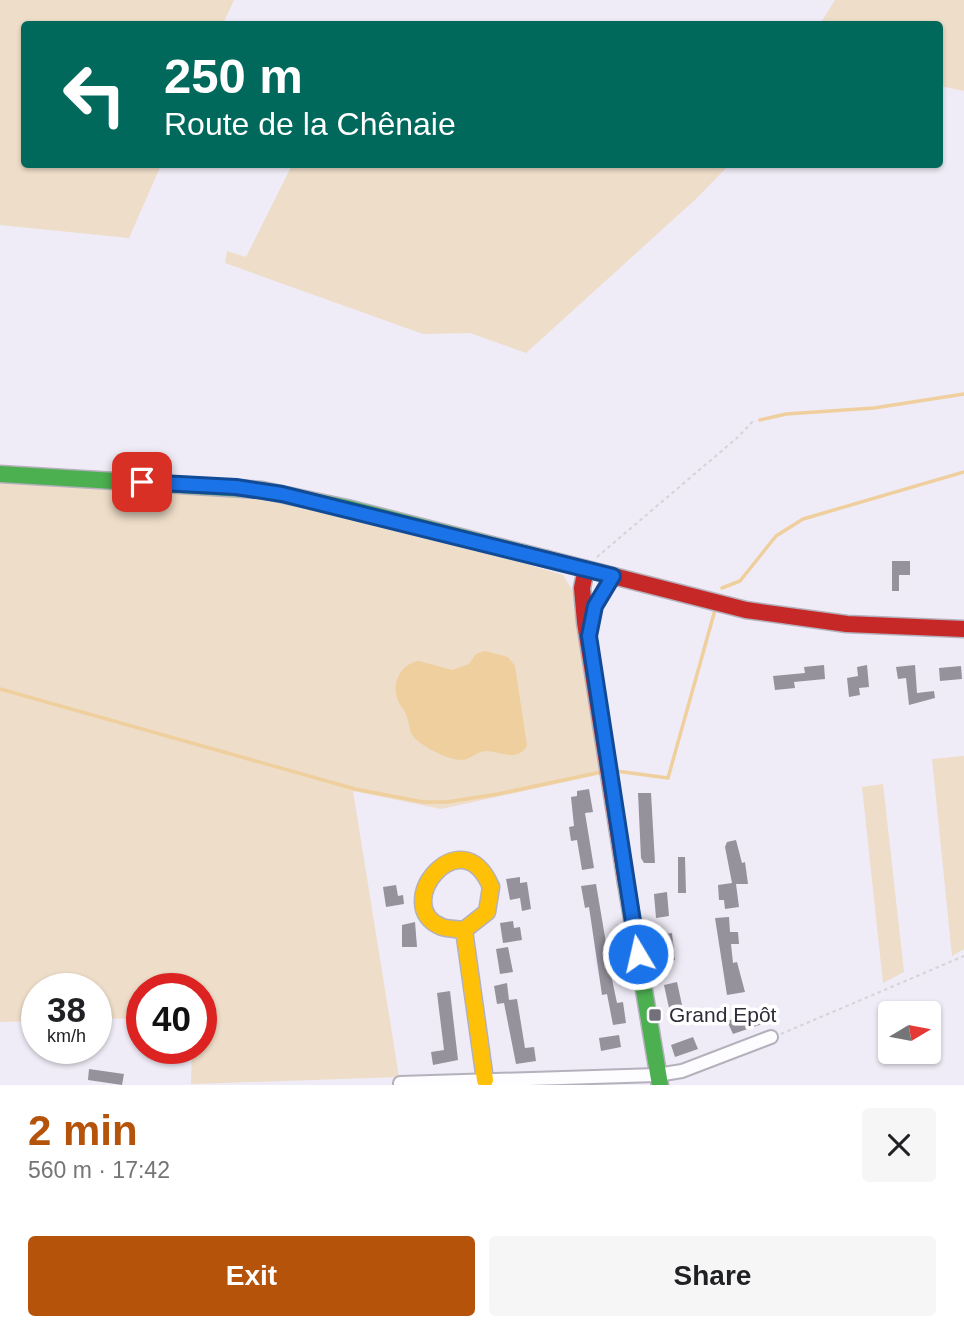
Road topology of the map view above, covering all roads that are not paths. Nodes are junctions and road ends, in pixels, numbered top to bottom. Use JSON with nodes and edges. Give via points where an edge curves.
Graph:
{"nodes":[{"id":1,"x":0,"y":474,"type":"edge"},
{"id":2,"x":589,"y":570,"type":"junction"},
{"id":3,"x":613,"y":576,"type":"junction"},
{"id":4,"x":964,"y":629,"type":"edge"},
{"id":5,"x":589,"y":636,"type":"junction"},
{"id":6,"x":464,"y":930,"type":"junction"},
{"id":7,"x":771,"y":1037,"type":"road end"},
{"id":8,"x":659,"y":1080,"type":"edge"},
{"id":9,"x":481,"y":1082,"type":"edge"},
{"id":10,"x":400,"y":1083,"type":"dead end"}],
"edges":[{"from":1,"to":2,"type":"main road","via":[[262,490]]},
{"from":2,"to":3,"type":"main road"},
{"from":2,"to":5,"type":"main road","via":[[582,588]]},
{"from":3,"to":4,"type":"main road","via":[[800,619]]},
{"from":3,"to":5,"type":"street","via":[[595,606]]},
{"from":5,"to":8,"type":"main road"},
{"from":6,"to":6,"type":"main road","via":[[480,922],[489,909],[491,884],[473,864],[446,862],[426,880],[424,906],[437,924]]},
{"from":6,"to":9,"type":"main road"},
{"from":7,"to":8,"type":"street"},
{"from":8,"to":9,"type":"street"},
{"from":9,"to":10,"type":"street"}]}
